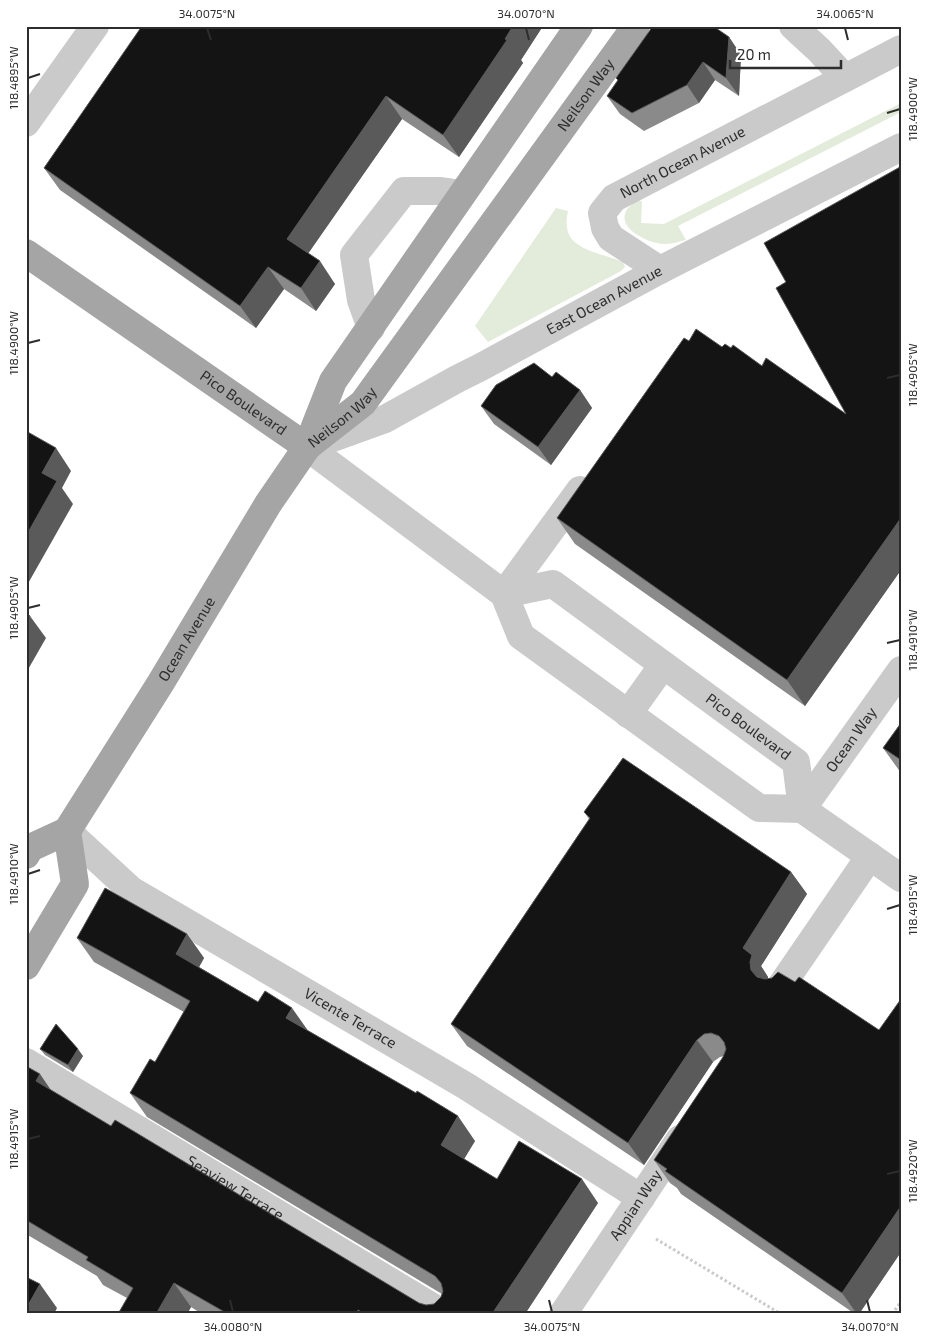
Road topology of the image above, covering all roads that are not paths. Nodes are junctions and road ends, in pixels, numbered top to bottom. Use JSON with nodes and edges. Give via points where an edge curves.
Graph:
{"nodes":[{"id":1,"x":95,"y":26,"type":"edge"},
{"id":2,"x":579,"y":26,"type":"edge"},
{"id":3,"x":636,"y":26,"type":"edge"},
{"id":4,"x":793,"y":26,"type":"edge"},
{"id":5,"x":901,"y":49,"type":"edge"},
{"id":6,"x":846,"y":78,"type":"junction"},
{"id":7,"x":26,"y":123,"type":"edge"},
{"id":8,"x":901,"y":147,"type":"edge"},
{"id":9,"x":462,"y":194,"type":"junction"},
{"id":10,"x":26,"y":254,"type":"edge"},
{"id":11,"x":660,"y":270,"type":"junction"},
{"id":12,"x":371,"y":328,"type":"junction"},
{"id":13,"x":307,"y":447,"type":"junction"},
{"id":14,"x":592,"y":473,"type":"edge"},
{"id":15,"x":504,"y":594,"type":"junction"},
{"id":16,"x":663,"y":665,"type":"junction"},
{"id":17,"x":901,"y":670,"type":"edge"},
{"id":18,"x":628,"y":714,"type":"junction"},
{"id":19,"x":802,"y":809,"type":"junction"},
{"id":20,"x":67,"y":831,"type":"junction"},
{"id":21,"x":26,"y":855,"type":"edge"},
{"id":22,"x":870,"y":856,"type":"junction"},
{"id":23,"x":901,"y":878,"type":"edge"},
{"id":24,"x":26,"y":966,"type":"edge"},
{"id":25,"x":781,"y":986,"type":"edge"},
{"id":26,"x":26,"y":1062,"type":"edge"},
{"id":27,"x":694,"y":1117,"type":"edge"},
{"id":28,"x":641,"y":1198,"type":"junction"},
{"id":29,"x":444,"y":1314,"type":"edge"},
{"id":30,"x":563,"y":1314,"type":"edge"}],
"edges":[{"from":1,"to":7,"type":"street"},
{"from":2,"to":9,"type":"main road","name":"Neilson Way"},
{"from":3,"to":13,"type":"main road","name":"Neilson Way","via":[[363,403]]},
{"from":4,"to":6,"type":"street"},
{"from":5,"to":6,"type":"street"},
{"from":6,"to":11,"type":"street","name":"North Ocean Avenue","via":[[614,198],[602,213],[604,228],[611,238]]},
{"from":8,"to":11,"type":"street","name":"East Ocean Avenue"},
{"from":9,"to":12,"type":"main road","name":"Neilson Way"},
{"from":9,"to":12,"type":"street","via":[[404,190],[354,255],[361,300]]},
{"from":10,"to":13,"type":"main road","name":"Pico Boulevard"},
{"from":11,"to":13,"type":"street","name":"East Ocean Avenue","via":[[385,419]]},
{"from":12,"to":13,"type":"main road","name":"Neilson Way","via":[[333,381]]},
{"from":13,"to":15,"type":"street","name":"Pico Boulevard"},
{"from":13,"to":20,"type":"main road","name":"Ocean Avenue","via":[[268,504]]},
{"from":14,"to":15,"type":"street"},
{"from":15,"to":16,"type":"street","name":"Pico Boulevard","via":[[553,584]]},
{"from":15,"to":18,"type":"street","via":[[521,636]]},
{"from":16,"to":18,"type":"street"},
{"from":16,"to":19,"type":"street","name":"Pico Boulevard","via":[[796,762]]},
{"from":17,"to":19,"type":"street","name":"Ocean Way"},
{"from":18,"to":19,"type":"street","via":[[759,808]]},
{"from":19,"to":22,"type":"street"},
{"from":20,"to":21,"type":"main road","via":[[30,848]]},
{"from":20,"to":24,"type":"main road","via":[[75,884]]},
{"from":20,"to":28,"type":"street","name":"Vicente Terrace","via":[[131,890],[466,1086]]},
{"from":22,"to":23,"type":"street"},
{"from":22,"to":25,"type":"street"},
{"from":26,"to":29,"type":"street","name":"Seaview Terrace"},
{"from":27,"to":28,"type":"street","name":"Appian Way"},
{"from":28,"to":30,"type":"street","name":"Appian Way"}]}
